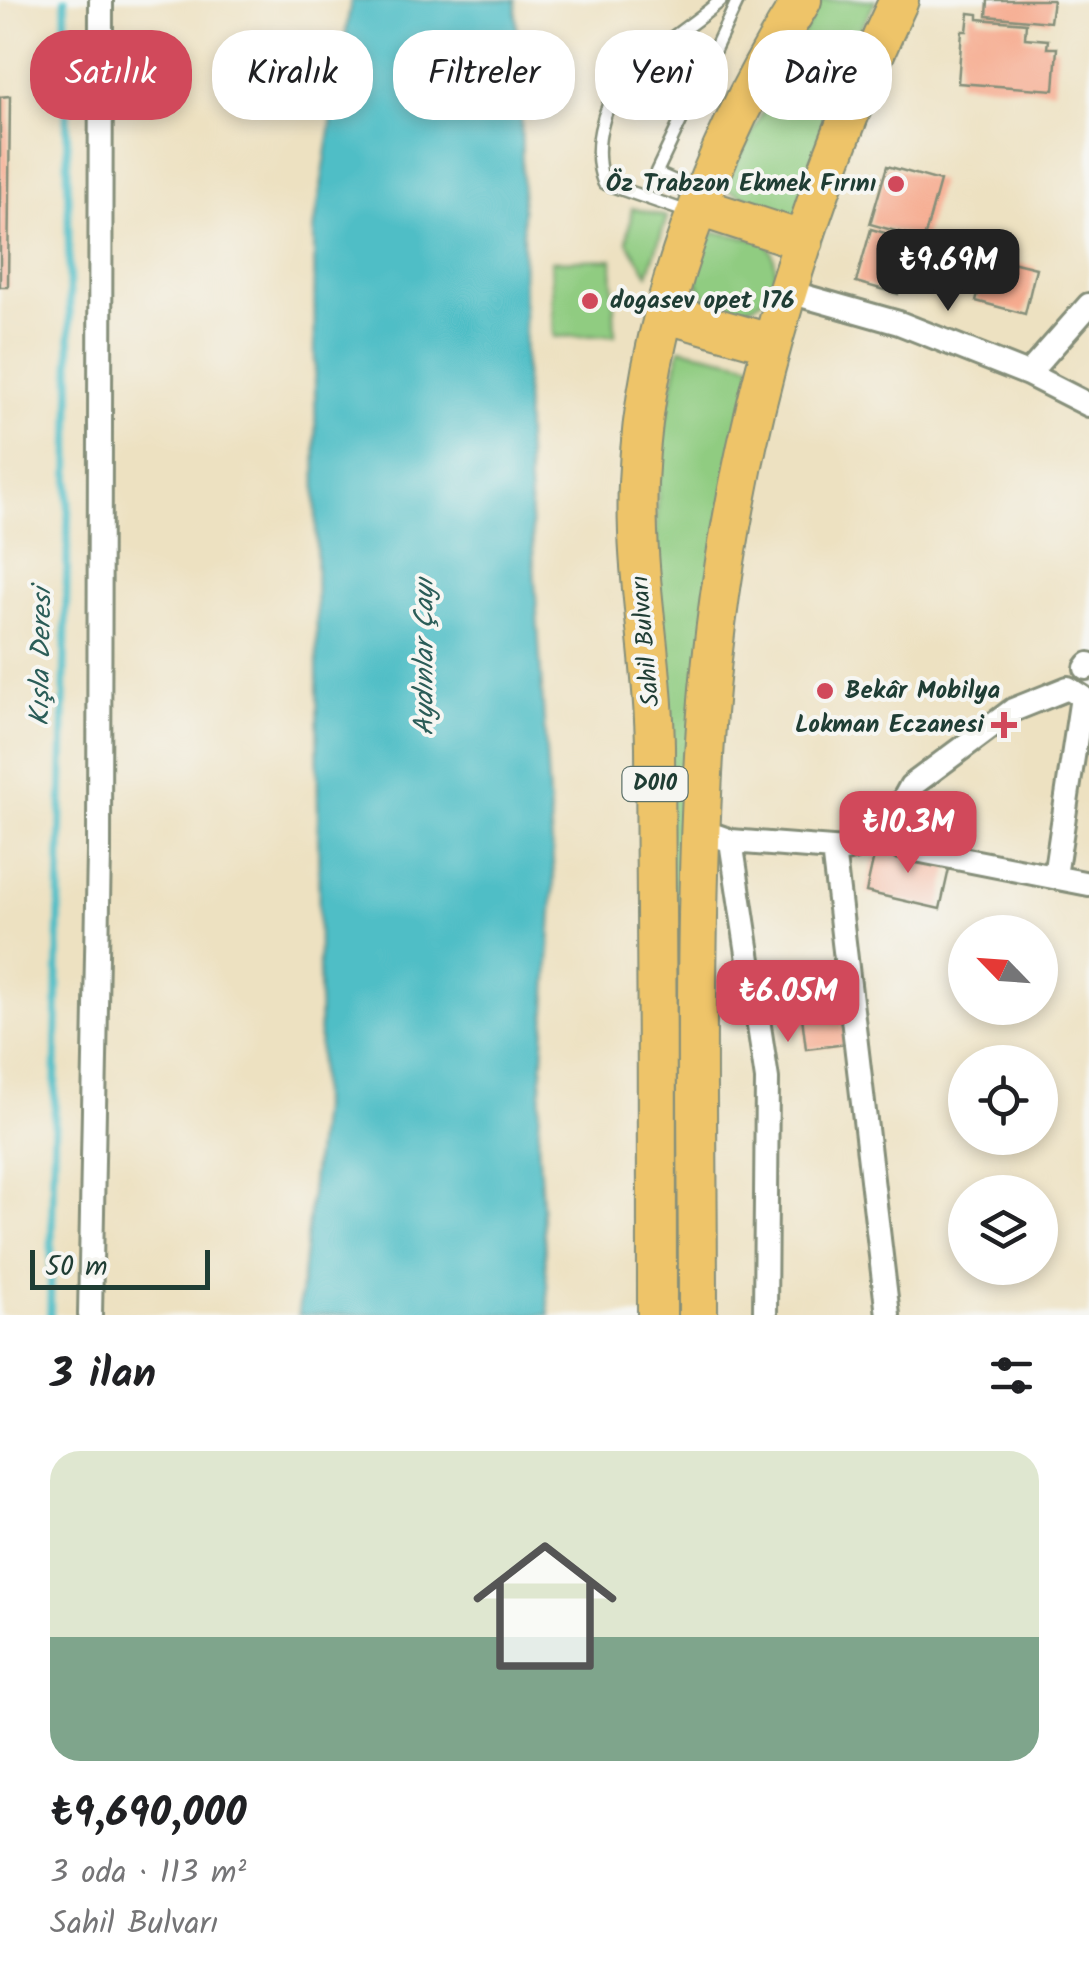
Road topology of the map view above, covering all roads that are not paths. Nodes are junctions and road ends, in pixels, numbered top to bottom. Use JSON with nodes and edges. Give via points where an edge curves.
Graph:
{"nodes":[{"id":1,"x":101,"y":0,"type":"edge"},
{"id":2,"x":721,"y":0,"type":"edge"},
{"id":3,"x":738,"y":0,"type":"edge"},
{"id":4,"x":802,"y":0,"type":"edge"},
{"id":5,"x":899,"y":0,"type":"edge"},
{"id":6,"x":699,"y":207,"type":"junction"},
{"id":7,"x":804,"y":241,"type":"junction"},
{"id":8,"x":786,"y":292,"type":"junction"},
{"id":9,"x":1089,"y":304,"type":"edge"},
{"id":10,"x":667,"y":314,"type":"junction"},
{"id":11,"x":770,"y":344,"type":"junction"},
{"id":12,"x":1028,"y":374,"type":"junction"},
{"id":13,"x":1087,"y":408,"type":"edge"},
{"id":14,"x":716,"y":836,"type":"junction"},
{"id":15,"x":882,"y":838,"type":"junction"},
{"id":16,"x":833,"y":850,"type":"junction"},
{"id":17,"x":1055,"y":876,"type":"junction"},
{"id":18,"x":1089,"y":884,"type":"edge"},
{"id":19,"x":90,"y":1315,"type":"edge"},
{"id":20,"x":657,"y":1315,"type":"edge"},
{"id":21,"x":698,"y":1315,"type":"edge"},
{"id":22,"x":764,"y":1315,"type":"edge"},
{"id":23,"x":888,"y":1315,"type":"edge"}],
"edges":[{"from":1,"to":19,"type":"street","via":[[99,852]]},
{"from":2,"to":6,"type":"lane","via":[[624,77],[604,118],[596,163],[604,183],[680,210]]},
{"from":3,"to":6,"type":"lane","via":[[656,173]]},
{"from":4,"to":6,"type":"highway","name":"Sahil Bulvarı","number":"D010","via":[[753,84]]},
{"from":5,"to":7,"type":"highway","number":"D010"},
{"from":6,"to":7,"type":"highway"},
{"from":6,"to":10,"type":"highway","name":"Sahil Bulvarı","number":"D010"},
{"from":7,"to":8,"type":"highway","number":"D010"},
{"from":8,"to":11,"type":"highway","number":"D010"},
{"from":8,"to":12,"type":"street","via":[[899,323]]},
{"from":9,"to":12,"type":"street"},
{"from":10,"to":11,"type":"highway"},
{"from":10,"to":20,"type":"highway","name":"Sahil Bulvarı","number":"D010","via":[[650,379],[638,482],[639,596],[655,740]]},
{"from":11,"to":14,"type":"highway","number":"D010","via":[[724,570],[704,754]]},
{"from":12,"to":13,"type":"street"},
{"from":14,"to":16,"type":"street"},
{"from":14,"to":21,"type":"highway","number":"D010"},
{"from":14,"to":22,"type":"street","via":[[767,1079]]},
{"from":15,"to":16,"type":"street"},
{"from":15,"to":17,"type":"street"},
{"from":15,"to":17,"type":"street","via":[[911,786],[1013,710],[1068,688],[1082,697]]},
{"from":16,"to":23,"type":"street"},
{"from":17,"to":18,"type":"street"}]}
